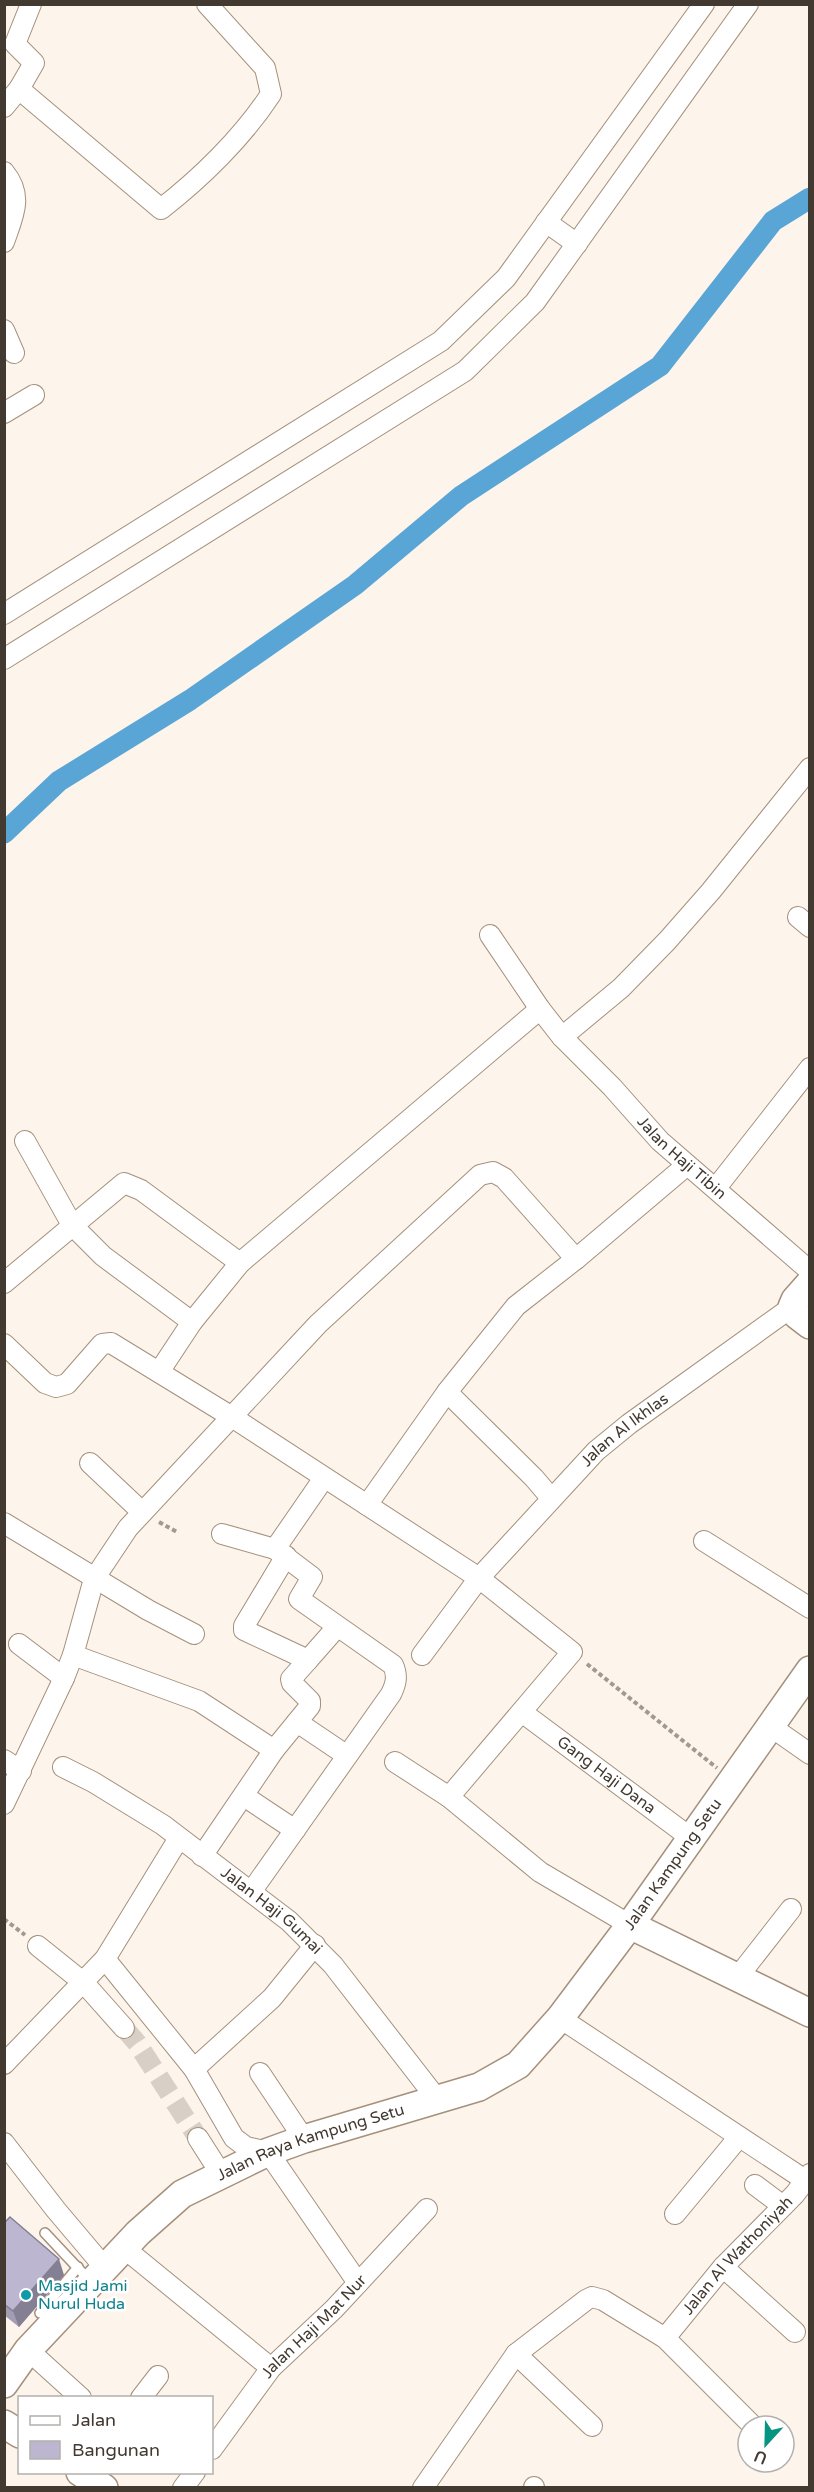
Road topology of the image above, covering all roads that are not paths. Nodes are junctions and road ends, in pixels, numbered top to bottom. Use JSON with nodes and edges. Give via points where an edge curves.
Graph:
{"nodes":[{"id":1,"x":31,"y":4,"type":"edge"},
{"id":2,"x":207,"y":4,"type":"edge"},
{"id":3,"x":704,"y":4,"type":"edge"},
{"id":4,"x":748,"y":4,"type":"edge"},
{"id":5,"x":19,"y":88,"type":"junction"},
{"id":6,"x":4,"y":107,"type":"edge"},
{"id":7,"x":4,"y":172,"type":"edge"},
{"id":8,"x":546,"y":222,"type":"junction"},
{"id":9,"x":4,"y":242,"type":"edge"},
{"id":10,"x":577,"y":244,"type":"junction"},
{"id":11,"x":4,"y":330,"type":"edge"},
{"id":12,"x":14,"y":353,"type":"dead end"},
{"id":13,"x":34,"y":395,"type":"dead end"},
{"id":14,"x":4,"y":413,"type":"edge"},
{"id":15,"x":4,"y":614,"type":"edge"},
{"id":16,"x":4,"y":659,"type":"edge"},
{"id":17,"x":810,"y":768,"type":"edge"},
{"id":18,"x":490,"y":935,"type":"dead end"},
{"id":19,"x":540,"y":1009,"type":"junction"},
{"id":20,"x":562,"y":1037,"type":"junction"},
{"id":21,"x":810,"y":1068,"type":"edge"},
{"id":22,"x":25,"y":1141,"type":"dead end"},
{"id":23,"x":687,"y":1165,"type":"junction"},
{"id":24,"x":716,"y":1188,"type":"junction"},
{"id":25,"x":72,"y":1225,"type":"junction"},
{"id":26,"x":576,"y":1259,"type":"junction"},
{"id":27,"x":240,"y":1263,"type":"junction"},
{"id":28,"x":810,"y":1271,"type":"edge"},
{"id":29,"x":6,"y":1277,"type":"edge"},
{"id":30,"x":810,"y":1283,"type":"edge"},
{"id":31,"x":801,"y":1316,"type":"edge"},
{"id":32,"x":192,"y":1322,"type":"junction"},
{"id":33,"x":4,"y":1344,"type":"edge"},
{"id":34,"x":159,"y":1372,"type":"junction"},
{"id":35,"x":447,"y":1392,"type":"junction"},
{"id":36,"x":232,"y":1417,"type":"junction"},
{"id":37,"x":90,"y":1462,"type":"dead end"},
{"id":38,"x":324,"y":1478,"type":"junction"},
{"id":39,"x":551,"y":1498,"type":"junction"},
{"id":40,"x":367,"y":1505,"type":"junction"},
{"id":41,"x":142,"y":1512,"type":"junction"},
{"id":42,"x":4,"y":1523,"type":"edge"},
{"id":43,"x":222,"y":1534,"type":"dead end"},
{"id":44,"x":704,"y":1541,"type":"dead end"},
{"id":45,"x":280,"y":1553,"type":"junction"},
{"id":46,"x":479,"y":1578,"type":"junction"},
{"id":47,"x":94,"y":1579,"type":"junction"},
{"id":48,"x":810,"y":1608,"type":"edge"},
{"id":49,"x":337,"y":1627,"type":"junction"},
{"id":50,"x":195,"y":1634,"type":"dead end"},
{"id":51,"x":19,"y":1644,"type":"dead end"},
{"id":52,"x":73,"y":1655,"type":"junction"},
{"id":53,"x":422,"y":1655,"type":"dead end"},
{"id":54,"x":308,"y":1660,"type":"junction"},
{"id":55,"x":810,"y":1670,"type":"edge"},
{"id":56,"x":64,"y":1678,"type":"junction"},
{"id":57,"x":523,"y":1713,"type":"junction"},
{"id":58,"x":297,"y":1722,"type":"junction"},
{"id":59,"x":770,"y":1726,"type":"junction"},
{"id":60,"x":274,"y":1750,"type":"junction"},
{"id":61,"x":810,"y":1754,"type":"edge"},
{"id":62,"x":346,"y":1755,"type":"junction"},
{"id":63,"x":4,"y":1760,"type":"edge"},
{"id":64,"x":395,"y":1762,"type":"dead end"},
{"id":65,"x":63,"y":1767,"type":"dead end"},
{"id":66,"x":21,"y":1771,"type":"junction"},
{"id":67,"x":244,"y":1796,"type":"junction"},
{"id":68,"x":450,"y":1797,"type":"junction"},
{"id":69,"x":4,"y":1804,"type":"edge"},
{"id":70,"x":295,"y":1830,"type":"junction"},
{"id":71,"x":179,"y":1838,"type":"junction"},
{"id":72,"x":691,"y":1838,"type":"junction"},
{"id":73,"x":202,"y":1856,"type":"junction"},
{"id":74,"x":250,"y":1892,"type":"junction"},
{"id":75,"x":791,"y":1909,"type":"dead end"},
{"id":76,"x":630,"y":1925,"type":"junction"},
{"id":77,"x":315,"y":1945,"type":"junction"},
{"id":78,"x":38,"y":1946,"type":"road end"},
{"id":79,"x":105,"y":1959,"type":"junction"},
{"id":80,"x":737,"y":1978,"type":"junction"},
{"id":81,"x":84,"y":1983,"type":"junction"},
{"id":82,"x":810,"y":2013,"type":"edge"},
{"id":83,"x":560,"y":2018,"type":"junction"},
{"id":84,"x":124,"y":2028,"type":"tunnel mouth"},
{"id":85,"x":4,"y":2064,"type":"edge"},
{"id":86,"x":194,"y":2069,"type":"junction"},
{"id":87,"x":260,"y":2073,"type":"dead end"},
{"id":88,"x":437,"y":2099,"type":"junction"},
{"id":89,"x":739,"y":2137,"type":"junction"},
{"id":90,"x":198,"y":2138,"type":"tunnel mouth"},
{"id":91,"x":304,"y":2139,"type":"junction"},
{"id":92,"x":4,"y":2143,"type":"edge"},
{"id":93,"x":268,"y":2152,"type":"junction"},
{"id":94,"x":221,"y":2174,"type":"junction"},
{"id":95,"x":807,"y":2177,"type":"edge"},
{"id":96,"x":755,"y":2185,"type":"dead end"},
{"id":97,"x":783,"y":2206,"type":"junction"},
{"id":98,"x":427,"y":2209,"type":"dead end"},
{"id":99,"x":675,"y":2214,"type":"dead end"},
{"id":100,"x":45,"y":2233,"type":"dead end"},
{"id":101,"x":100,"y":2266,"type":"junction"},
{"id":102,"x":723,"y":2267,"type":"junction"},
{"id":103,"x":358,"y":2283,"type":"junction"},
{"id":104,"x":40,"y":2313,"type":"dead end"},
{"id":105,"x":795,"y":2332,"type":"dead end"},
{"id":106,"x":665,"y":2338,"type":"junction"},
{"id":107,"x":28,"y":2350,"type":"junction"},
{"id":108,"x":516,"y":2354,"type":"junction"},
{"id":109,"x":272,"y":2368,"type":"junction"},
{"id":110,"x":158,"y":2376,"type":"dead end"},
{"id":111,"x":4,"y":2384,"type":"edge"},
{"id":112,"x":80,"y":2396,"type":"edge"},
{"id":113,"x":142,"y":2396,"type":"edge"},
{"id":114,"x":741,"y":2414,"type":"edge"},
{"id":115,"x":4,"y":2424,"type":"edge"},
{"id":116,"x":592,"y":2426,"type":"dead end"},
{"id":117,"x":18,"y":2433,"type":"edge"},
{"id":118,"x":213,"y":2448,"type":"edge"},
{"id":119,"x":83,"y":2474,"type":"edge"},
{"id":120,"x":193,"y":2474,"type":"edge"},
{"id":121,"x":104,"y":2487,"type":"edge"},
{"id":122,"x":183,"y":2487,"type":"edge"},
{"id":123,"x":423,"y":2487,"type":"edge"}],
"edges":[{"from":1,"to":5,"type":"street","via":[[15,44],[34,63]]},
{"from":2,"to":5,"type":"street","via":[[265,68],[271,94],[227,147],[161,209]]},
{"from":3,"to":8,"type":"street"},
{"from":4,"to":10,"type":"street"},
{"from":5,"to":6,"type":"street"},
{"from":7,"to":9,"type":"street","via":[[14,183],[16,205]]},
{"from":8,"to":10,"type":"street"},
{"from":8,"to":15,"type":"street","via":[[506,278],[441,341]]},
{"from":10,"to":16,"type":"street","via":[[535,302],[465,371]]},
{"from":11,"to":12,"type":"street"},
{"from":13,"to":14,"type":"street"},
{"from":17,"to":20,"type":"street","via":[[667,941]]},
{"from":18,"to":19,"type":"street","name":"Jalan Haji Tibin"},
{"from":19,"to":20,"type":"street","name":"Jalan Haji Tibin"},
{"from":19,"to":27,"type":"street"},
{"from":20,"to":23,"type":"street","name":"Jalan Haji Tibin"},
{"from":21,"to":24,"type":"street"},
{"from":22,"to":25,"type":"street"},
{"from":23,"to":24,"type":"street","name":"Jalan Haji Tibin"},
{"from":23,"to":26,"type":"street"},
{"from":24,"to":28,"type":"street","name":"Jalan Haji Tibin"},
{"from":25,"to":27,"type":"street","via":[[124,1183],[141,1190]]},
{"from":25,"to":29,"type":"street"},
{"from":25,"to":32,"type":"street","via":[[103,1256]]},
{"from":26,"to":35,"type":"street","via":[[516,1306]]},
{"from":26,"to":36,"type":"street","via":[[504,1178],[493,1172],[480,1175],[318,1324]]},
{"from":27,"to":32,"type":"street"},
{"from":30,"to":31,"type":"street","via":[[795,1300]]},
{"from":31,"to":39,"type":"street","name":"Jalan Al Ikhlas","via":[[612,1437]]},
{"from":32,"to":34,"type":"street"},
{"from":33,"to":34,"type":"street","via":[[45,1383],[56,1387],[67,1384],[106,1343]]},
{"from":34,"to":36,"type":"street"},
{"from":35,"to":39,"type":"street"},
{"from":35,"to":40,"type":"street"},
{"from":36,"to":38,"type":"street"},
{"from":36,"to":41,"type":"street"},
{"from":37,"to":41,"type":"street"},
{"from":38,"to":40,"type":"street"},
{"from":38,"to":45,"type":"street"},
{"from":39,"to":46,"type":"street","name":"Jalan Al Ikhlas"},
{"from":40,"to":46,"type":"street"},
{"from":41,"to":47,"type":"street"},
{"from":42,"to":47,"type":"street"},
{"from":43,"to":45,"type":"street"},
{"from":44,"to":48,"type":"street"},
{"from":45,"to":49,"type":"street","via":[[312,1577],[299,1599]]},
{"from":45,"to":54,"type":"street","via":[[244,1630]]},
{"from":46,"to":53,"type":"street","name":"Jalan Al Ikhlas"},
{"from":46,"to":57,"type":"street","via":[[572,1652]]},
{"from":47,"to":50,"type":"street"},
{"from":47,"to":52,"type":"street"},
{"from":49,"to":54,"type":"street"},
{"from":49,"to":62,"type":"street","via":[[393,1665],[396,1672],[391,1694]]},
{"from":51,"to":56,"type":"street"},
{"from":52,"to":56,"type":"street"},
{"from":52,"to":60,"type":"street","via":[[199,1701]]},
{"from":54,"to":58,"type":"street","via":[[291,1679],[310,1701],[310,1707]]},
{"from":55,"to":59,"type":"street","name":"Jalan Kampung Setu"},
{"from":56,"to":66,"type":"street"},
{"from":57,"to":68,"type":"street"},
{"from":57,"to":72,"type":"street","name":"Gang Haji Dana"},
{"from":58,"to":60,"type":"street"},
{"from":58,"to":62,"type":"street"},
{"from":59,"to":61,"type":"street"},
{"from":59,"to":72,"type":"street","name":"Jalan Kampung Setu"},
{"from":60,"to":67,"type":"street"},
{"from":62,"to":70,"type":"street"},
{"from":63,"to":66,"type":"street"},
{"from":64,"to":68,"type":"street"},
{"from":65,"to":71,"type":"street","name":"Jalan Haji Gumai"},
{"from":66,"to":69,"type":"street"},
{"from":67,"to":70,"type":"street"},
{"from":67,"to":73,"type":"street"},
{"from":68,"to":76,"type":"street","via":[[540,1872]]},
{"from":70,"to":74,"type":"street"},
{"from":71,"to":73,"type":"street","name":"Jalan Haji Gumai"},
{"from":71,"to":79,"type":"street"},
{"from":72,"to":76,"type":"street","name":"Jalan Kampung Setu"},
{"from":73,"to":74,"type":"street","name":"Jalan Haji Gumai"},
{"from":74,"to":77,"type":"street","name":"Jalan Haji Gumai"},
{"from":75,"to":80,"type":"street"},
{"from":76,"to":80,"type":"street","name":"Jalan Kampung Setu"},
{"from":76,"to":83,"type":"street","name":"Jalan Raya Kampung Setu"},
{"from":77,"to":86,"type":"street","via":[[272,1998]]},
{"from":77,"to":88,"type":"street","name":"Jalan Haji Gumai"},
{"from":78,"to":81,"type":"street"},
{"from":79,"to":81,"type":"street"},
{"from":79,"to":86,"type":"street"},
{"from":80,"to":82,"type":"street","name":"Jalan Kampung Setu"},
{"from":81,"to":84,"type":"street"},
{"from":81,"to":85,"type":"street"},
{"from":83,"to":88,"type":"street","name":"Jalan Raya Kampung Setu","via":[[518,2065],[480,2087]]},
{"from":83,"to":89,"type":"street"},
{"from":86,"to":93,"type":"street","via":[[234,2138],[246,2147]]},
{"from":87,"to":91,"type":"street"},
{"from":88,"to":91,"type":"street","name":"Jalan Raya Kampung Setu"},
{"from":89,"to":95,"type":"street"},
{"from":89,"to":99,"type":"street"},
{"from":90,"to":94,"type":"street"},
{"from":91,"to":93,"type":"street","name":"Jalan Raya Kampung Setu"},
{"from":92,"to":101,"type":"street"},
{"from":93,"to":94,"type":"street","name":"Jalan Raya Kampung Setu"},
{"from":93,"to":103,"type":"street"},
{"from":94,"to":101,"type":"street","name":"Jalan Raya Kampung Setu","via":[[182,2194]]},
{"from":95,"to":97,"type":"street","name":"Jalan Al Wathoniyah"},
{"from":96,"to":97,"type":"street"},
{"from":97,"to":102,"type":"street","name":"Jalan Al Wathoniyah"},
{"from":98,"to":103,"type":"street","name":"Jalan Haji Mat Nur"},
{"from":100,"to":101,"type":"lane"},
{"from":101,"to":104,"type":"lane"},
{"from":101,"to":107,"type":"street","name":"Jalan Raya Kampung Setu"},
{"from":101,"to":109,"type":"street"},
{"from":102,"to":105,"type":"street"},
{"from":102,"to":106,"type":"street","name":"Jalan Al Wathoniyah"},
{"from":103,"to":109,"type":"street","name":"Jalan Haji Mat Nur"},
{"from":106,"to":108,"type":"street","via":[[592,2297]]},
{"from":106,"to":114,"type":"street"},
{"from":107,"to":111,"type":"street","name":"Jalan Raya Kampung Setu"},
{"from":107,"to":112,"type":"street"},
{"from":108,"to":116,"type":"street"},
{"from":108,"to":123,"type":"street"},
{"from":109,"to":118,"type":"street","name":"Jalan Haji Mat Nur"},
{"from":110,"to":113,"type":"street"},
{"from":115,"to":117,"type":"street"},
{"from":119,"to":121,"type":"street"},
{"from":120,"to":122,"type":"street"}]}
